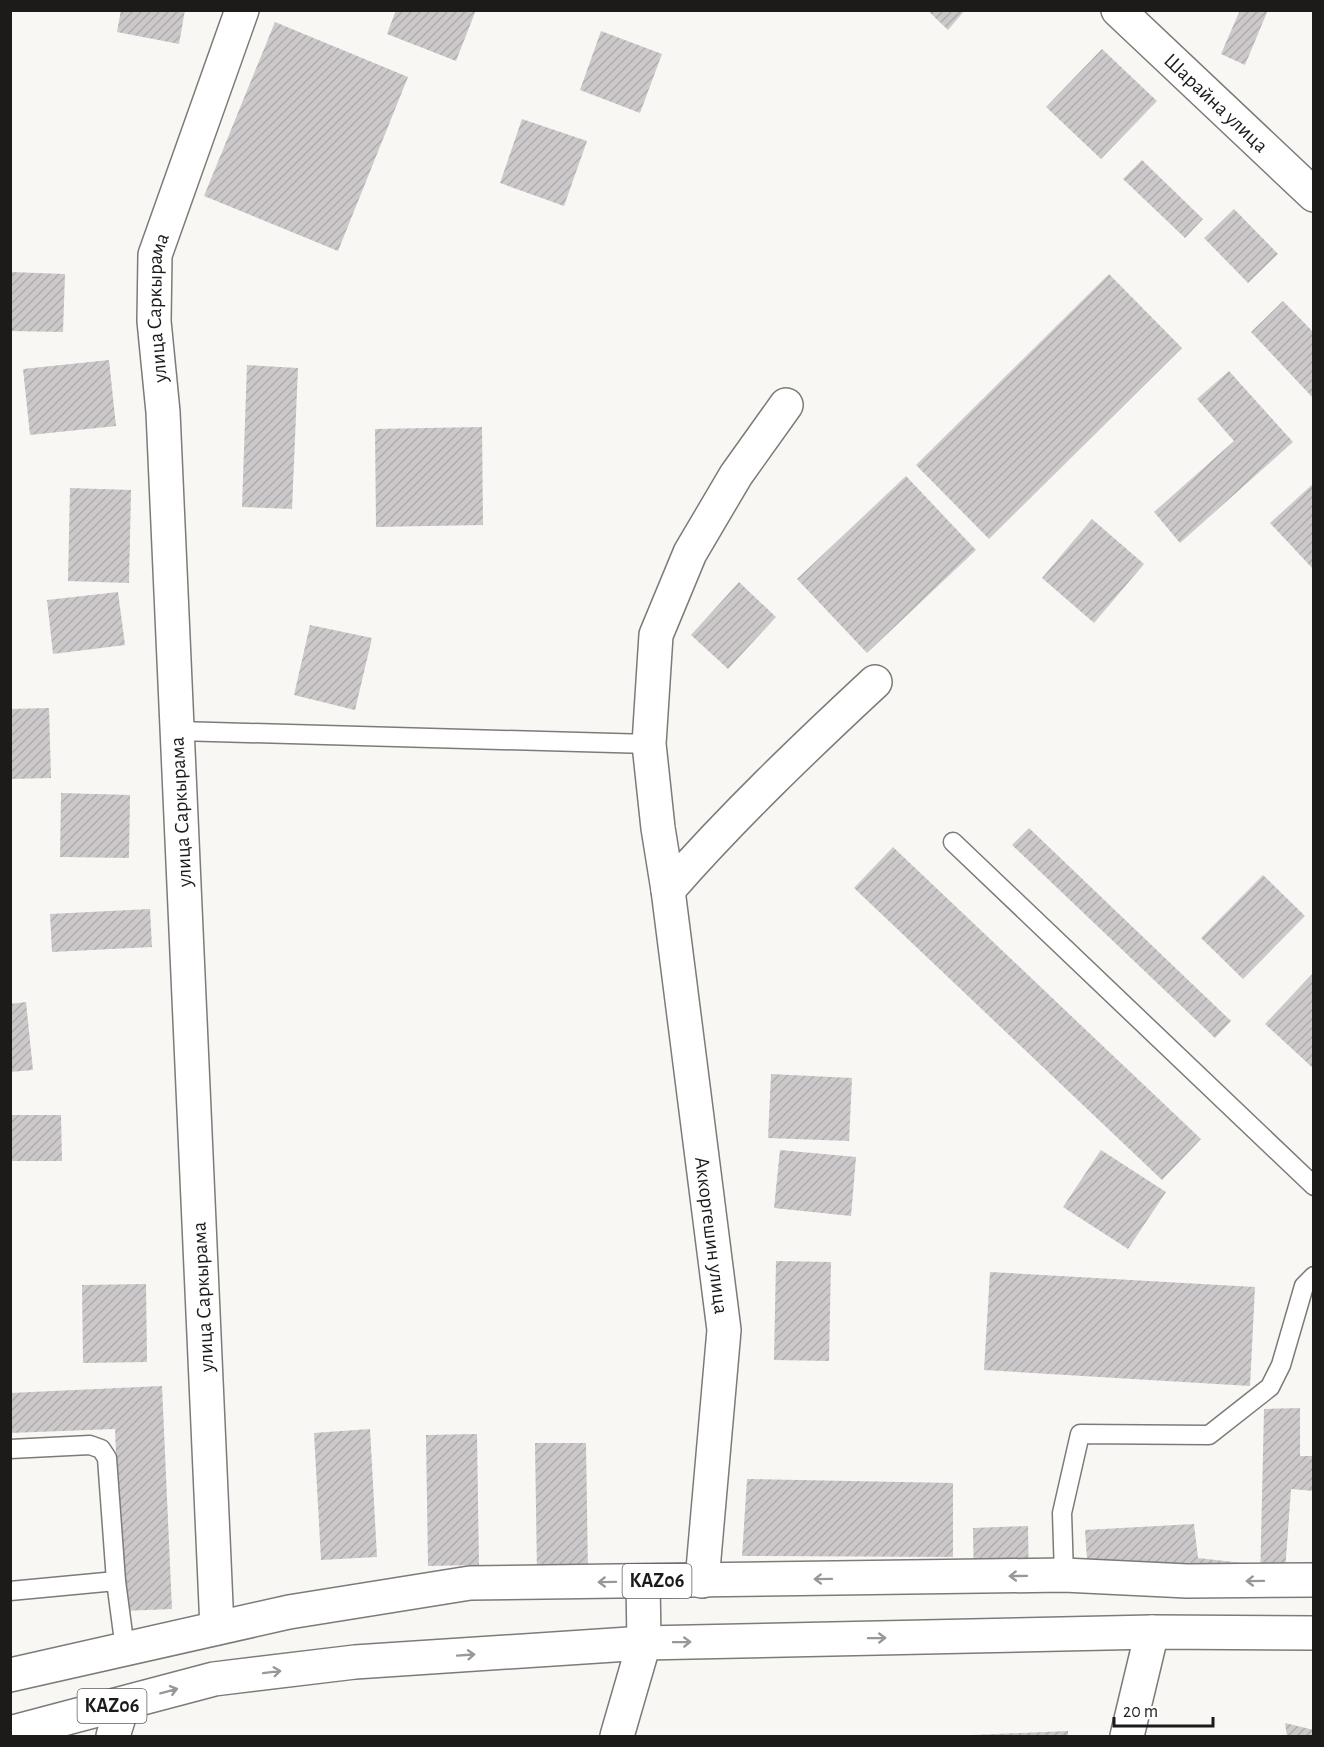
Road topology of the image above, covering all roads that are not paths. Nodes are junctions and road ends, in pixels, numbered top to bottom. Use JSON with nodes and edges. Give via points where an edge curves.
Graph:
{"nodes":[{"id":1,"x":242,"y":10,"type":"edge"},
{"id":2,"x":1118,"y":10,"type":"edge"},
{"id":3,"x":1314,"y":195,"type":"edge"},
{"id":4,"x":786,"y":405,"type":"dead end"},
{"id":5,"x":875,"y":682,"type":"dead end"},
{"id":6,"x":177,"y":731,"type":"junction"},
{"id":7,"x":649,"y":744,"type":"junction"},
{"id":8,"x":953,"y":842,"type":"dead end"},
{"id":9,"x":668,"y":890,"type":"junction"},
{"id":10,"x":1314,"y":1186,"type":"edge"},
{"id":11,"x":1314,"y":1276,"type":"edge"},
{"id":12,"x":10,"y":1449,"type":"edge"},
{"id":13,"x":1064,"y":1575,"type":"junction"},
{"id":14,"x":1314,"y":1580,"type":"edge"},
{"id":15,"x":116,"y":1581,"type":"junction"},
{"id":16,"x":643,"y":1581,"type":"junction"},
{"id":17,"x":702,"y":1581,"type":"junction"},
{"id":18,"x":10,"y":1591,"type":"edge"},
{"id":19,"x":217,"y":1628,"type":"junction"},
{"id":20,"x":1152,"y":1632,"type":"junction"},
{"id":21,"x":1314,"y":1633,"type":"edge"},
{"id":22,"x":644,"y":1643,"type":"junction"},
{"id":23,"x":125,"y":1649,"type":"junction"},
{"id":24,"x":10,"y":1675,"type":"edge"},
{"id":25,"x":123,"y":1704,"type":"junction"},
{"id":26,"x":10,"y":1733,"type":"edge"},
{"id":27,"x":113,"y":1737,"type":"edge"},
{"id":28,"x":617,"y":1737,"type":"edge"},
{"id":29,"x":1127,"y":1737,"type":"edge"}],
"edges":[{"from":1,"to":6,"type":"main road","name":"улица Саркырама","via":[[155,255],[153,321],[163,412]]},
{"from":2,"to":3,"type":"main road","name":"Шарайна улица"},
{"from":4,"to":7,"type":"main road","name":"Аккоргешин улица","via":[[736,475],[690,553],[656,635]]},
{"from":5,"to":9,"type":"main road","via":[[785,765]]},
{"from":6,"to":7,"type":"lane"},
{"from":6,"to":19,"type":"main road","name":"улица Саркырама"},
{"from":7,"to":9,"type":"main road","name":"Аккоргешин улица"},
{"from":8,"to":10,"type":"lane"},
{"from":9,"to":17,"type":"main road","name":"Аккоргешин улица","via":[[724,1330]]},
{"from":11,"to":13,"type":"lane","via":[[1304,1286],[1281,1365],[1270,1387],[1209,1435],[1080,1434],[1062,1513]]},
{"from":12,"to":15,"type":"lane","via":[[90,1445],[101,1449],[107,1458]]},
{"from":14,"to":13,"type":"main road","number":"KАZ06","one_way":true,"via":[[1187,1581]]},
{"from":13,"to":17,"type":"main road","number":"KАZ06","one_way":true},
{"from":15,"to":18,"type":"lane"},
{"from":15,"to":23,"type":"lane"},
{"from":16,"to":17,"type":"main road","number":"KАZ06"},
{"from":16,"to":19,"type":"main road","number":"KАZ06","one_way":true,"via":[[470,1583],[289,1612]]},
{"from":16,"to":22,"type":"main road"},
{"from":19,"to":23,"type":"main road","number":"KАZ06"},
{"from":20,"to":21,"type":"main road","number":"KАZ06"},
{"from":22,"to":20,"type":"main road","number":"KАZ06","one_way":true},
{"from":20,"to":29,"type":"main road"},
{"from":25,"to":22,"type":"main road","number":"KАZ06","one_way":true,"via":[[214,1679],[343,1664]]},
{"from":22,"to":28,"type":"main road"},
{"from":23,"to":24,"type":"main road","number":"KАZ06"},
{"from":25,"to":26,"type":"main road","number":"KАZ06"},
{"from":25,"to":27,"type":"main road"}]}
